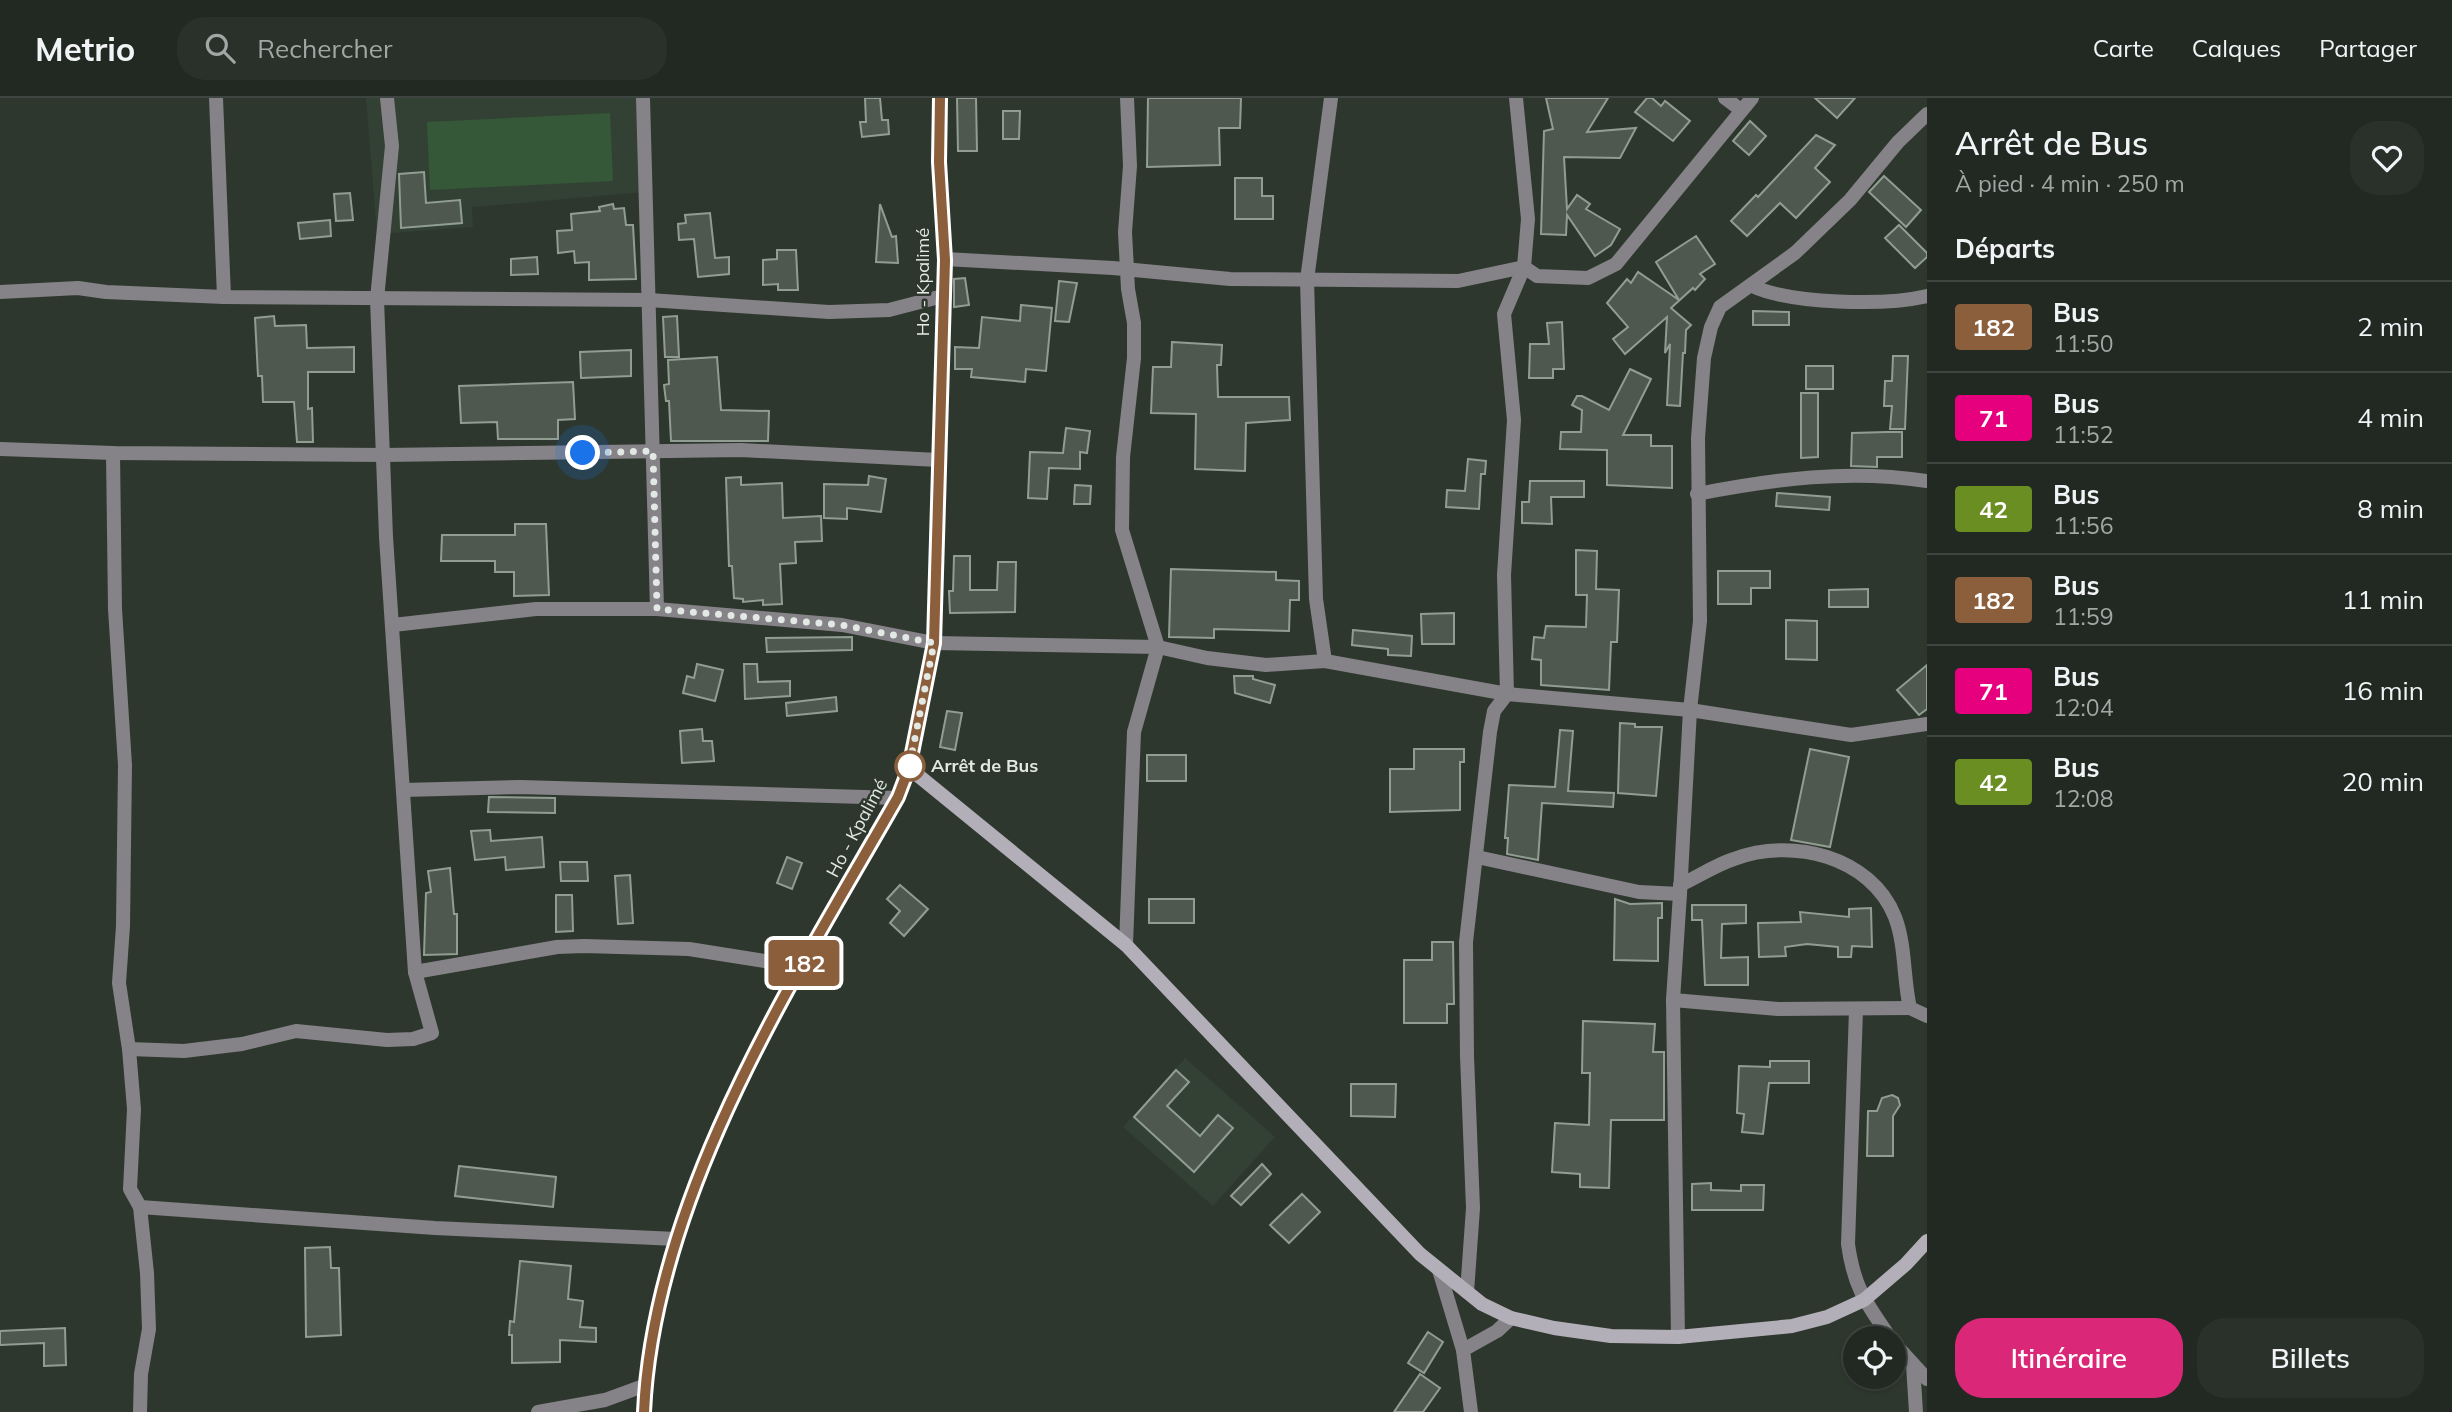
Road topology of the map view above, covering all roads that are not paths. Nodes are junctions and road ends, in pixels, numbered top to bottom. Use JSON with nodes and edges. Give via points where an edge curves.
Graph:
{"nodes":[{"id":1,"x":216,"y":98,"type":"edge"},
{"id":2,"x":387,"y":98,"type":"edge"},
{"id":3,"x":643,"y":98,"type":"edge"},
{"id":4,"x":940,"y":98,"type":"edge"},
{"id":5,"x":1127,"y":98,"type":"edge"},
{"id":6,"x":1331,"y":98,"type":"edge"},
{"id":7,"x":1516,"y":98,"type":"edge"},
{"id":8,"x":1725,"y":98,"type":"edge"},
{"id":9,"x":1752,"y":98,"type":"edge"},
{"id":10,"x":1741,"y":110,"type":"junction"},
{"id":11,"x":1927,"y":114,"type":"edge"},
{"id":12,"x":945,"y":260,"type":"junction"},
{"id":13,"x":1524,"y":267,"type":"junction"},
{"id":14,"x":1127,"y":271,"type":"junction"},
{"id":15,"x":1307,"y":280,"type":"junction"},
{"id":16,"x":1752,"y":286,"type":"junction"},
{"id":17,"x":0,"y":292,"type":"edge"},
{"id":18,"x":943,"y":296,"type":"junction"},
{"id":19,"x":1927,"y":296,"type":"edge"},
{"id":20,"x":224,"y":297,"type":"junction"},
{"id":21,"x":377,"y":299,"type":"junction"},
{"id":22,"x":649,"y":300,"type":"junction"},
{"id":23,"x":0,"y":449,"type":"edge"},
{"id":24,"x":653,"y":451,"type":"junction"},
{"id":25,"x":113,"y":453,"type":"junction"},
{"id":26,"x":384,"y":455,"type":"junction"},
{"id":27,"x":938,"y":460,"type":"junction"},
{"id":28,"x":1927,"y":481,"type":"edge"},
{"id":29,"x":1698,"y":494,"type":"junction"},
{"id":30,"x":657,"y":609,"type":"junction"},
{"id":31,"x":393,"y":625,"type":"junction"},
{"id":32,"x":934,"y":643,"type":"junction"},
{"id":33,"x":1158,"y":647,"type":"junction"},
{"id":34,"x":1325,"y":661,"type":"junction"},
{"id":35,"x":1507,"y":694,"type":"junction"},
{"id":36,"x":1690,"y":710,"type":"junction"},
{"id":37,"x":1927,"y":724,"type":"edge"},
{"id":38,"x":909,"y":768,"type":"junction"},
{"id":39,"x":403,"y":790,"type":"junction"},
{"id":40,"x":898,"y":797,"type":"junction"},
{"id":41,"x":1477,"y":856,"type":"junction"},
{"id":42,"x":1680,"y":889,"type":"junction"},
{"id":43,"x":1126,"y":944,"type":"junction"},
{"id":44,"x":802,"y":967,"type":"junction"},
{"id":45,"x":415,"y":972,"type":"junction"},
{"id":46,"x":1672,"y":999,"type":"junction"},
{"id":47,"x":1910,"y":1008,"type":"junction"},
{"id":48,"x":1856,"y":1010,"type":"junction"},
{"id":49,"x":1927,"y":1016,"type":"edge"},
{"id":50,"x":129,"y":1049,"type":"junction"},
{"id":51,"x":140,"y":1207,"type":"junction"},
{"id":52,"x":676,"y":1239,"type":"junction"},
{"id":53,"x":1927,"y":1241,"type":"edge"},
{"id":54,"x":1439,"y":1270,"type":"junction"},
{"id":55,"x":1467,"y":1292,"type":"junction"},
{"id":56,"x":1864,"y":1300,"type":"junction"},
{"id":57,"x":1511,"y":1318,"type":"junction"},
{"id":58,"x":1882,"y":1326,"type":"edge"},
{"id":59,"x":1678,"y":1337,"type":"junction"},
{"id":60,"x":1463,"y":1350,"type":"junction"},
{"id":61,"x":1906,"y":1357,"type":"edge"},
{"id":62,"x":1913,"y":1365,"type":"junction"},
{"id":63,"x":1927,"y":1379,"type":"edge"},
{"id":64,"x":646,"y":1385,"type":"junction"},
{"id":65,"x":140,"y":1412,"type":"edge"},
{"id":66,"x":538,"y":1412,"type":"edge"},
{"id":67,"x":644,"y":1412,"type":"edge"},
{"id":68,"x":1471,"y":1412,"type":"edge"},
{"id":69,"x":1916,"y":1412,"type":"edge"}],
"edges":[{"from":1,"to":20,"type":"street"},
{"from":2,"to":21,"type":"street","via":[[392,146]]},
{"from":3,"to":22,"type":"street"},
{"from":4,"to":12,"type":"main road","name":"Ho - Kpalimé"},
{"from":5,"to":14,"type":"street"},
{"from":6,"to":15,"type":"street"},
{"from":7,"to":13,"type":"street","via":[[1528,219]]},
{"from":8,"to":10,"type":"street"},
{"from":9,"to":10,"type":"street"},
{"from":10,"to":13,"type":"street","via":[[1616,264],[1588,278],[1537,276]]},
{"from":11,"to":16,"type":"street","via":[[1850,200],[1795,253]]},
{"from":12,"to":14,"type":"street"},
{"from":12,"to":18,"type":"main road","name":"Ho - Kpalimé"},
{"from":13,"to":15,"type":"street","via":[[1458,281]]},
{"from":13,"to":35,"type":"street","via":[[1504,314],[1514,419],[1504,575]]},
{"from":14,"to":15,"type":"street"},
{"from":14,"to":33,"type":"street","via":[[1134,358],[1123,457],[1122,530]]},
{"from":15,"to":34,"type":"street","via":[[1316,599]]},
{"from":16,"to":19,"type":"street","via":[[1767,293],[1865,303]]},
{"from":16,"to":29,"type":"street","via":[[1720,307],[1711,327],[1704,358]]},
{"from":17,"to":20,"type":"street","via":[[78,288]]},
{"from":18,"to":22,"type":"street","via":[[889,310],[841,312]]},
{"from":18,"to":27,"type":"main road","name":"Ho - Kpalimé"},
{"from":20,"to":21,"type":"street"},
{"from":21,"to":22,"type":"street"},
{"from":21,"to":26,"type":"street"},
{"from":22,"to":24,"type":"street"},
{"from":23,"to":25,"type":"street"},
{"from":24,"to":26,"type":"street"},
{"from":24,"to":27,"type":"street","via":[[741,450]]},
{"from":24,"to":30,"type":"street"},
{"from":25,"to":26,"type":"street"},
{"from":25,"to":50,"type":"street","via":[[115,609],[125,765],[118,983]]},
{"from":26,"to":31,"type":"street"},
{"from":27,"to":32,"type":"main road","name":"Ho - Kpalimé"},
{"from":28,"to":29,"type":"street","via":[[1887,475],[1808,476]]},
{"from":29,"to":36,"type":"street","via":[[1700,621]]},
{"from":30,"to":31,"type":"street","via":[[536,609]]},
{"from":30,"to":32,"type":"street","via":[[842,625]]},
{"from":31,"to":39,"type":"street"},
{"from":32,"to":33,"type":"street"},
{"from":32,"to":38,"type":"main road","name":"Ho - Kpalimé"},
{"from":33,"to":34,"type":"street","via":[[1266,665]]},
{"from":33,"to":43,"type":"street","via":[[1134,732]]},
{"from":34,"to":35,"type":"street"},
{"from":35,"to":36,"type":"street"},
{"from":35,"to":41,"type":"street","via":[[1494,711]]},
{"from":36,"to":37,"type":"street","via":[[1850,735]]},
{"from":36,"to":42,"type":"street"},
{"from":38,"to":40,"type":"main road","name":"Ho - Kpalimé"},
{"from":38,"to":43,"type":"main road"},
{"from":39,"to":40,"type":"street","via":[[520,787]]},
{"from":39,"to":45,"type":"street"},
{"from":40,"to":44,"type":"main road","name":"Ho - Kpalimé"},
{"from":41,"to":42,"type":"street","via":[[1640,892]]},
{"from":41,"to":55,"type":"street","via":[[1466,942],[1473,1209]]},
{"from":42,"to":46,"type":"street"},
{"from":42,"to":47,"type":"street","via":[[1733,859],[1762,852],[1796,850],[1846,863],[1875,884],[1895,917]]},
{"from":43,"to":54,"type":"main road"},
{"from":44,"to":45,"type":"street","via":[[689,949],[584,946]]},
{"from":44,"to":52,"type":"main road","name":"Ho - Kpalimé","via":[[749,1065]]},
{"from":45,"to":50,"type":"street","via":[[432,1033],[413,1039],[296,1031],[184,1051]]},
{"from":46,"to":48,"type":"street","via":[[1778,1009]]},
{"from":46,"to":59,"type":"street"},
{"from":47,"to":48,"type":"street"},
{"from":47,"to":49,"type":"street"},
{"from":48,"to":56,"type":"street","via":[[1848,1244],[1852,1273]]},
{"from":50,"to":51,"type":"street","via":[[134,1110],[130,1189]]},
{"from":51,"to":52,"type":"street"},
{"from":51,"to":65,"type":"street","via":[[149,1329]]},
{"from":52,"to":64,"type":"main road","name":"Ho - Kpalimé"},
{"from":53,"to":56,"type":"main road"},
{"from":54,"to":55,"type":"main road"},
{"from":54,"to":60,"type":"street"},
{"from":55,"to":57,"type":"main road"},
{"from":56,"to":58,"type":"street"},
{"from":56,"to":59,"type":"main road","via":[[1792,1326]]},
{"from":57,"to":59,"type":"main road","via":[[1611,1336]]},
{"from":57,"to":60,"type":"street"},
{"from":60,"to":68,"type":"street"},
{"from":61,"to":62,"type":"street"},
{"from":62,"to":63,"type":"street"},
{"from":62,"to":69,"type":"street"},
{"from":64,"to":66,"type":"street","via":[[605,1400]]},
{"from":64,"to":67,"type":"main road","name":"Ho - Kpalimé"}]}
